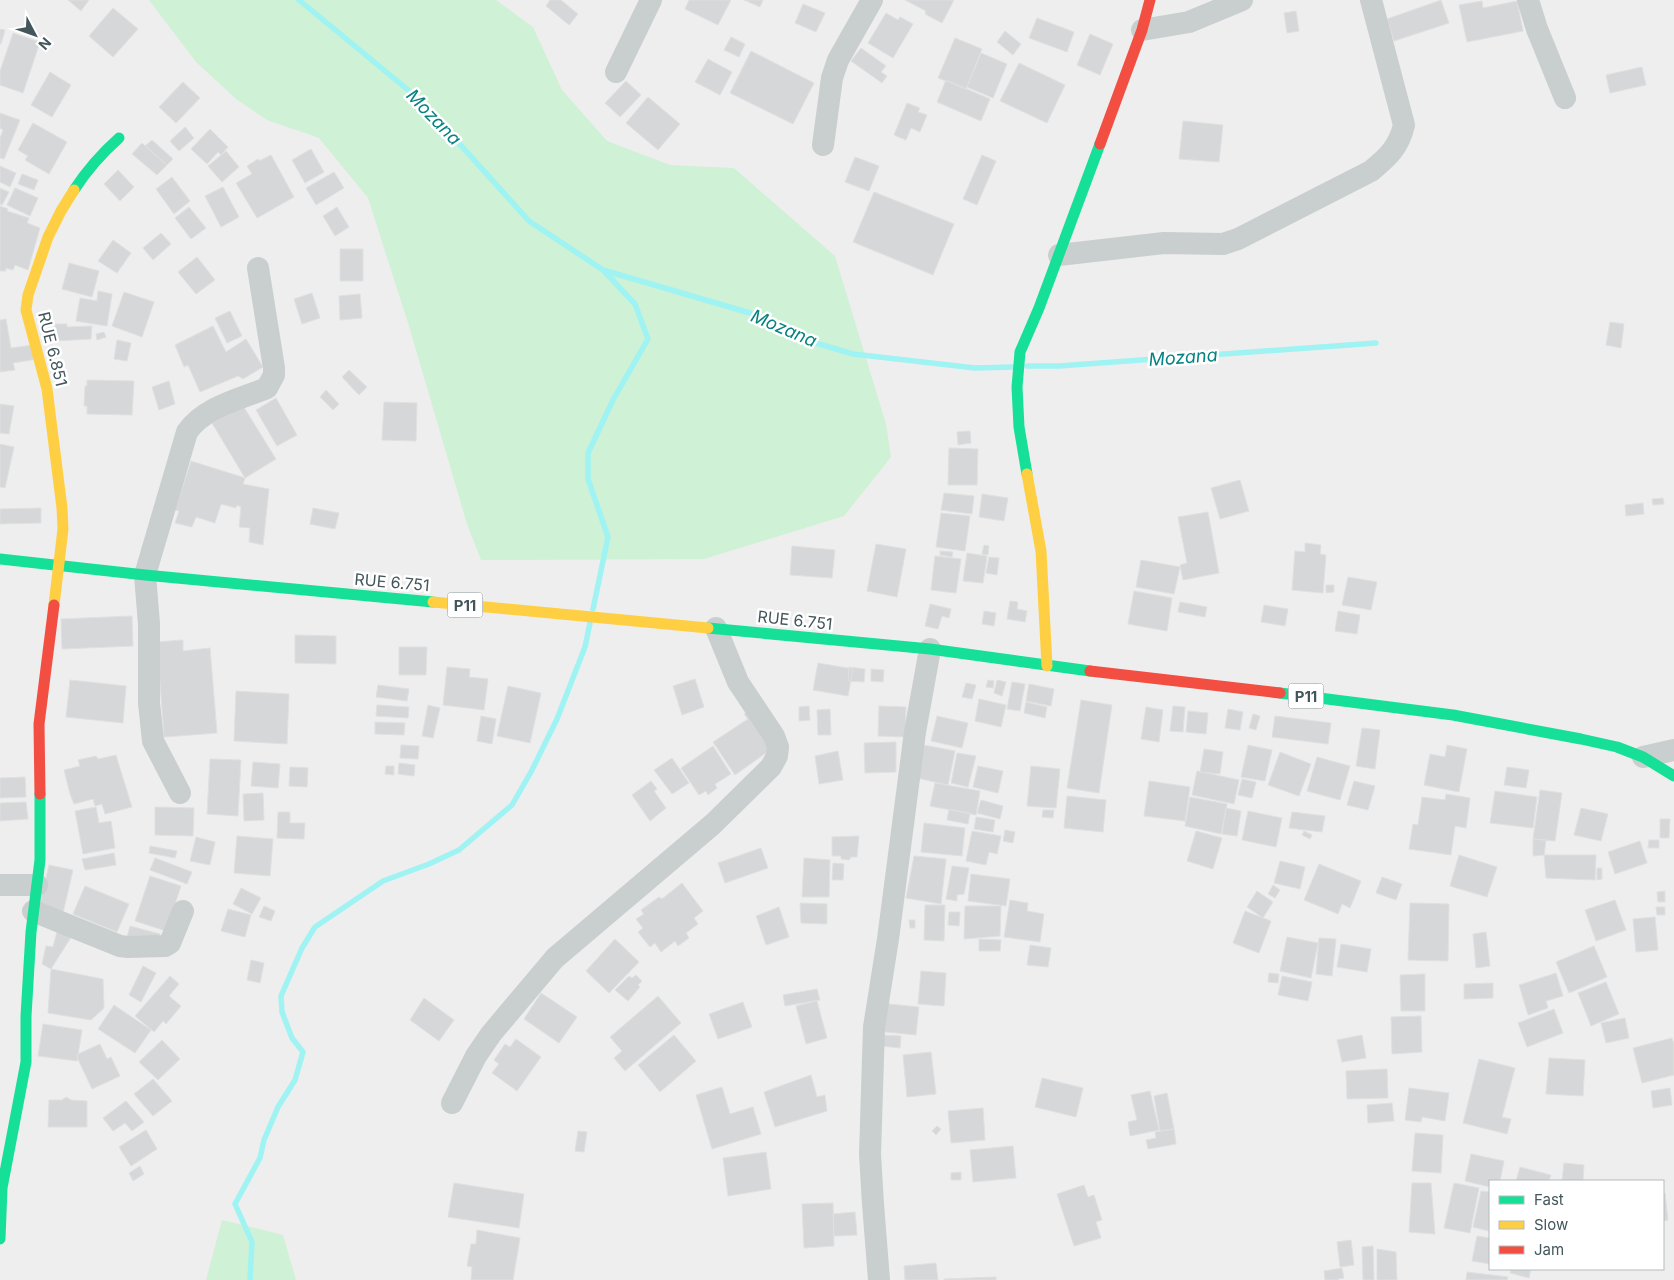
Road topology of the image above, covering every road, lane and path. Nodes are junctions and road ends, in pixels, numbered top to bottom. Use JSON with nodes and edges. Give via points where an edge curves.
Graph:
{"nodes":[{"id":1,"x":652,"y":0,"type":"edge"},
{"id":2,"x":872,"y":0,"type":"edge"},
{"id":3,"x":1242,"y":0,"type":"edge"},
{"id":4,"x":1371,"y":0,"type":"edge"},
{"id":5,"x":1528,"y":0,"type":"edge"},
{"id":6,"x":1145,"y":2,"type":"edge"},
{"id":7,"x":1142,"y":30,"type":"junction"},
{"id":8,"x":616,"y":72,"type":"dead end"},
{"id":9,"x":1566,"y":98,"type":"dead end"},
{"id":10,"x":119,"y":138,"type":"dead end"},
{"id":11,"x":823,"y":144,"type":"dead end"},
{"id":12,"x":1059,"y":255,"type":"junction"},
{"id":13,"x":258,"y":268,"type":"dead end"},
{"id":14,"x":0,"y":559,"type":"edge"},
{"id":15,"x":59,"y":565,"type":"junction"},
{"id":16,"x":146,"y":576,"type":"junction"},
{"id":17,"x":716,"y":628,"type":"junction"},
{"id":18,"x":930,"y":649,"type":"junction"},
{"id":19,"x":1047,"y":666,"type":"junction"},
{"id":20,"x":1674,"y":750,"type":"edge"},
{"id":21,"x":1643,"y":757,"type":"junction"},
{"id":22,"x":1674,"y":776,"type":"edge"},
{"id":23,"x":180,"y":793,"type":"dead end"},
{"id":24,"x":0,"y":885,"type":"edge"},
{"id":25,"x":37,"y":885,"type":"junction"},
{"id":26,"x":33,"y":911,"type":"junction"},
{"id":27,"x":183,"y":911,"type":"dead end"},
{"id":28,"x":452,"y":1103,"type":"dead end"},
{"id":29,"x":0,"y":1239,"type":"edge"},
{"id":30,"x":879,"y":1280,"type":"edge"}],
"edges":[{"from":1,"to":8,"type":"street"},
{"from":2,"to":11,"type":"street","via":[[838,60],[832,78]]},
{"from":3,"to":7,"type":"street","via":[[1189,22]]},
{"from":4,"to":12,"type":"street","via":[[1404,125],[1401,137],[1389,156],[1377,166],[1238,240],[1222,244],[1164,243]]},
{"from":5,"to":9,"type":"street"},
{"from":6,"to":7,"type":"street"},
{"from":7,"to":12,"type":"street"},
{"from":10,"to":15,"type":"street","name":"RUE 6.851","via":[[87,170],[61,211],[48,237],[27,302],[28,322],[52,416],[62,508]]},
{"from":12,"to":19,"type":"street","via":[[1020,352],[1017,387],[1019,427],[1041,551]]},
{"from":13,"to":16,"type":"street","via":[[274,376],[267,388],[232,400],[196,421],[187,432]]},
{"from":14,"to":15,"type":"street","name":"RUE 6.751","number":"P11"},
{"from":15,"to":16,"type":"street","name":"RUE 6.751","number":"P11"},
{"from":15,"to":25,"type":"street","name":"RUE 6.851","via":[[39,724],[41,824]]},
{"from":16,"to":17,"type":"street","name":"RUE 6.751","number":"P11"},
{"from":16,"to":23,"type":"street","via":[[153,741]]},
{"from":17,"to":18,"type":"street","name":"RUE 6.751","number":"P11"},
{"from":17,"to":28,"type":"street","via":[[738,682],[774,736],[778,747],[771,767],[713,824],[555,958],[532,982],[476,1056]]},
{"from":18,"to":19,"type":"street","number":"P11"},
{"from":18,"to":30,"type":"street","via":[[915,732],[874,1027],[870,1154]]},
{"from":19,"to":21,"type":"street","number":"P11","via":[[1453,716],[1581,739]]},
{"from":20,"to":21,"type":"street"},
{"from":21,"to":22,"type":"street","number":"P11"},
{"from":24,"to":25,"type":"street"},
{"from":25,"to":26,"type":"street","name":"RUE 6.851"},
{"from":26,"to":27,"type":"street","via":[[128,947],[166,946]]},
{"from":26,"to":29,"type":"street","name":"RUE 6.851","via":[[26,1062],[2,1188]]}]}
